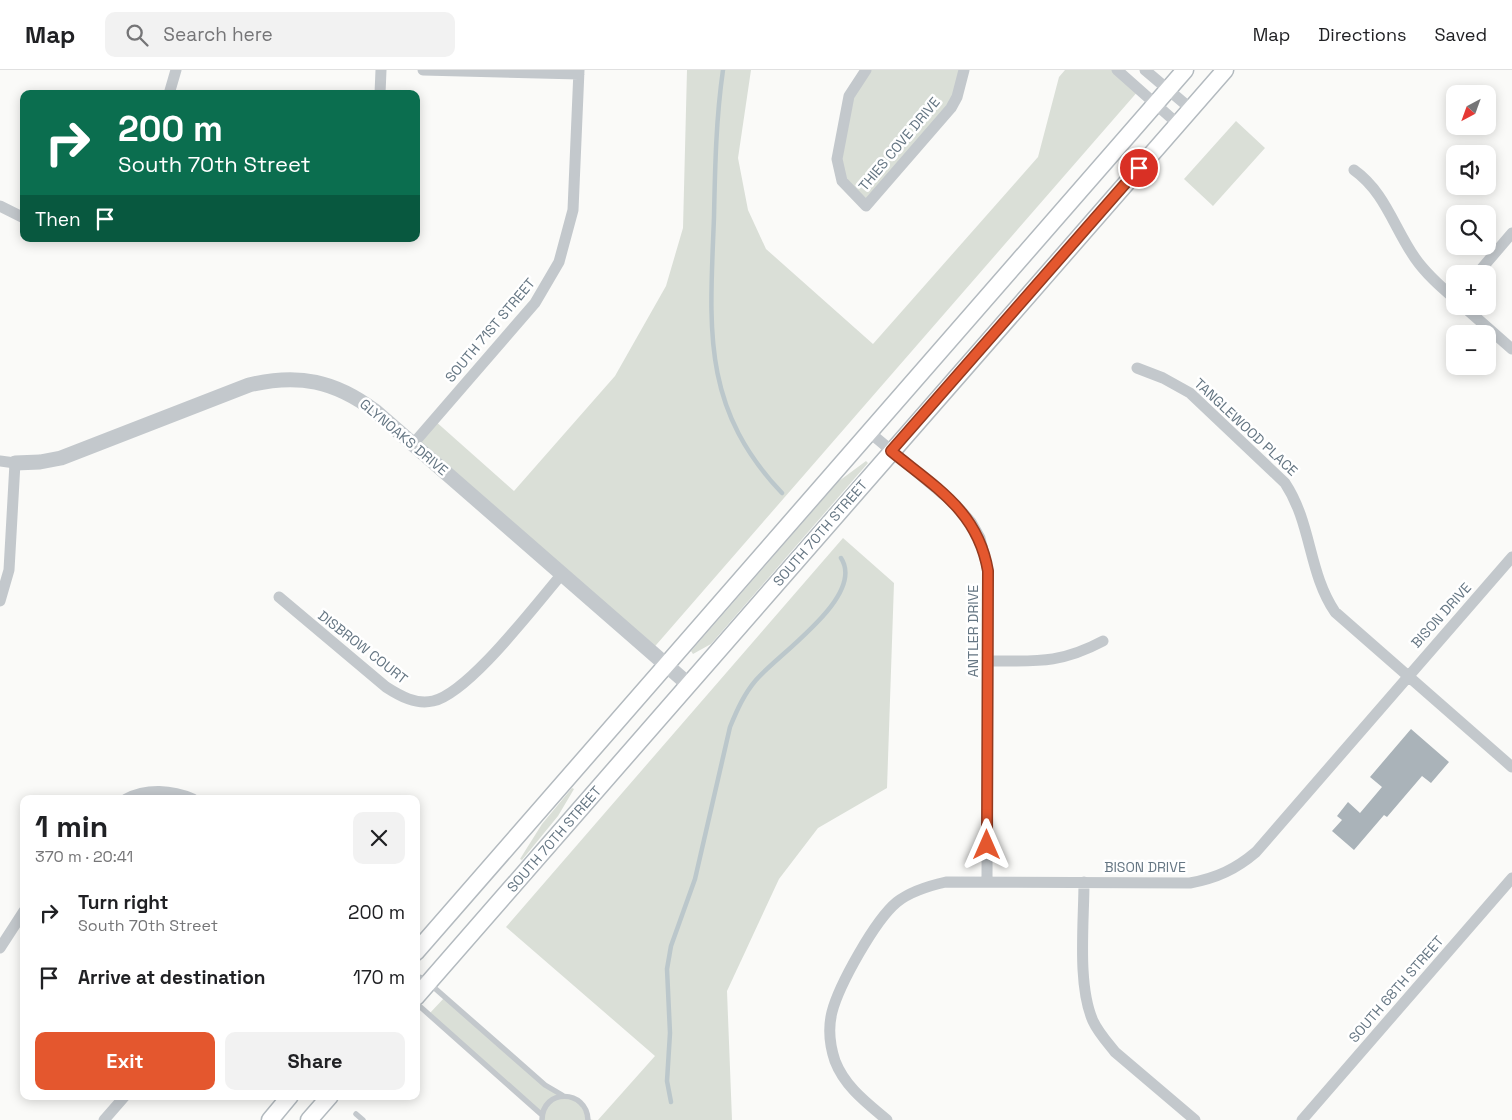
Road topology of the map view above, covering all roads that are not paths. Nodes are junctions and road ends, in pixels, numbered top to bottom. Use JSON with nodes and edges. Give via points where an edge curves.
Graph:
{"nodes":[{"id":1,"x":176,"y":70,"type":"edge"},
{"id":2,"x":381,"y":70,"type":"edge"},
{"id":3,"x":423,"y":70,"type":"edge"},
{"id":4,"x":866,"y":70,"type":"edge"},
{"id":5,"x":964,"y":70,"type":"edge"},
{"id":6,"x":1117,"y":70,"type":"edge"},
{"id":7,"x":1145,"y":70,"type":"edge"},
{"id":8,"x":1185,"y":70,"type":"edge"},
{"id":9,"x":1225,"y":70,"type":"edge"},
{"id":10,"x":579,"y":72,"type":"edge"},
{"id":11,"x":1168,"y":89,"type":"junction"},
{"id":12,"x":170,"y":90,"type":"edge"},
{"id":13,"x":380,"y":90,"type":"edge"},
{"id":14,"x":1155,"y":104,"type":"junction"},
{"id":15,"x":1191,"y":109,"type":"junction"},
{"id":16,"x":1178,"y":124,"type":"junction"},
{"id":17,"x":1354,"y":170,"type":"dead end"},
{"id":18,"x":0,"y":206,"type":"edge"},
{"id":19,"x":20,"y":216,"type":"edge"},
{"id":20,"x":1512,"y":233,"type":"edge"},
{"id":21,"x":1485,"y":265,"type":"edge"},
{"id":22,"x":1446,"y":290,"type":"edge"},
{"id":23,"x":1473,"y":315,"type":"edge"},
{"id":24,"x":1512,"y":349,"type":"edge"},
{"id":25,"x":1137,"y":368,"type":"dead end"},
{"id":26,"x":868,"y":432,"type":"junction"},
{"id":27,"x":413,"y":444,"type":"junction"},
{"id":28,"x":891,"y":451,"type":"junction"},
{"id":29,"x":0,"y":461,"type":"edge"},
{"id":30,"x":15,"y":463,"type":"junction"},
{"id":31,"x":1512,"y":557,"type":"edge"},
{"id":32,"x":562,"y":574,"type":"junction"},
{"id":33,"x":279,"y":597,"type":"dead end"},
{"id":34,"x":0,"y":601,"type":"edge"},
{"id":35,"x":1103,"y":641,"type":"dead end"},
{"id":36,"x":988,"y":661,"type":"junction"},
{"id":37,"x":665,"y":665,"type":"junction"},
{"id":38,"x":1408,"y":675,"type":"junction"},
{"id":39,"x":688,"y":684,"type":"junction"},
{"id":40,"x":1512,"y":768,"type":"edge"},
{"id":41,"x":138,"y":795,"type":"edge"},
{"id":42,"x":178,"y":795,"type":"edge"},
{"id":43,"x":1512,"y":878,"type":"edge"},
{"id":44,"x":987,"y":882,"type":"junction"},
{"id":45,"x":1084,"y":882,"type":"junction"},
{"id":46,"x":20,"y":917,"type":"edge"},
{"id":47,"x":420,"y":947,"type":"edge"},
{"id":48,"x":0,"y":948,"type":"edge"},
{"id":49,"x":422,"y":981,"type":"edge"},
{"id":50,"x":420,"y":1007,"type":"edge"},
{"id":51,"x":562,"y":1096,"type":"junction"},
{"id":52,"x":122,"y":1100,"type":"edge"},
{"id":53,"x":287,"y":1100,"type":"edge"},
{"id":54,"x":326,"y":1100,"type":"edge"},
{"id":55,"x":356,"y":1114,"type":"dead end"},
{"id":56,"x":542,"y":1117,"type":"edge"},
{"id":57,"x":104,"y":1120,"type":"edge"},
{"id":58,"x":270,"y":1120,"type":"edge"},
{"id":59,"x":309,"y":1120,"type":"edge"},
{"id":60,"x":363,"y":1120,"type":"edge"},
{"id":61,"x":588,"y":1120,"type":"edge"},
{"id":62,"x":593,"y":1120,"type":"edge"},
{"id":63,"x":887,"y":1120,"type":"edge"},
{"id":64,"x":1196,"y":1120,"type":"edge"},
{"id":65,"x":1302,"y":1120,"type":"edge"}],
"edges":[{"from":1,"to":12,"type":"street"},
{"from":2,"to":13,"type":"street"},
{"from":3,"to":10,"type":"street"},
{"from":4,"to":5,"type":"street","name":"THIES COVE DRIVE","via":[[849,96],[837,159],[842,181],[866,206],[951,108]]},
{"from":6,"to":14,"type":"street"},
{"from":7,"to":11,"type":"street"},
{"from":8,"to":11,"type":"main road"},
{"from":9,"to":15,"type":"main road","name":"SOUTH 70TH STREET"},
{"from":10,"to":27,"type":"street","name":"SOUTH 71ST STREET","via":[[573,210],[559,262],[535,303]]},
{"from":11,"to":14,"type":"main road"},
{"from":11,"to":15,"type":"street"},
{"from":14,"to":16,"type":"street"},
{"from":14,"to":26,"type":"main road"},
{"from":15,"to":16,"type":"main road","name":"SOUTH 70TH STREET"},
{"from":16,"to":28,"type":"main road","name":"SOUTH 70TH STREET"},
{"from":17,"to":22,"type":"street","via":[[1382,199],[1415,258]]},
{"from":18,"to":19,"type":"street"},
{"from":20,"to":21,"type":"street"},
{"from":23,"to":24,"type":"street"},
{"from":25,"to":38,"type":"street","name":"TANGLEWOOD PLACE","via":[[1190,393],[1285,483],[1303,515],[1323,594],[1335,612]]},
{"from":26,"to":28,"type":"street","name":"ANTLER DRIVE"},
{"from":26,"to":37,"type":"main road"},
{"from":27,"to":30,"type":"street","name":"GLYNOAKS DRIVE","via":[[351,394],[330,385],[290,379],[250,386],[61,458]]},
{"from":27,"to":32,"type":"street","name":"GLYNOAKS DRIVE"},
{"from":28,"to":36,"type":"street","name":"ANTLER DRIVE","via":[[957,506],[980,538],[988,571]]},
{"from":28,"to":39,"type":"main road","name":"SOUTH 70TH STREET"},
{"from":29,"to":30,"type":"street","name":"GLYNOAKS DRIVE"},
{"from":30,"to":34,"type":"street","via":[[9,570]]},
{"from":31,"to":38,"type":"street","name":"BISON DRIVE"},
{"from":32,"to":33,"type":"street","name":"DISBROW COURT","via":[[475,671],[456,689],[431,702],[403,697],[386,688]]},
{"from":32,"to":37,"type":"street","name":"GLYNOAKS DRIVE"},
{"from":35,"to":36,"type":"street","via":[[1080,653],[1051,660]]},
{"from":36,"to":44,"type":"street","name":"ANTLER DRIVE"},
{"from":37,"to":39,"type":"street","name":"GLYNOAKS DRIVE"},
{"from":37,"to":47,"type":"main road"},
{"from":38,"to":40,"type":"street","name":"TANGLEWOOD PLACE"},
{"from":38,"to":45,"type":"street","name":"BISON DRIVE","via":[[1256,852],[1239,866],[1216,877],[1190,882]]},
{"from":39,"to":49,"type":"main road","name":"SOUTH 70TH STREET"},
{"from":41,"to":42,"type":"street","via":[[162,791]]},
{"from":43,"to":65,"type":"street","name":"SOUTH 68TH STREET"},
{"from":44,"to":45,"type":"street","name":"BISON DRIVE"},
{"from":44,"to":63,"type":"street","name":"BISON DRIVE","via":[[946,882],[929,886],[898,902],[874,927],[837,997],[830,1031],[836,1062],[855,1092]]},
{"from":45,"to":64,"type":"street","via":[[1084,988],[1093,1021],[1115,1052]]},
{"from":46,"to":48,"type":"street"},
{"from":49,"to":51,"type":"lane"},
{"from":50,"to":56,"type":"lane"},
{"from":51,"to":56,"type":"lane","via":[[547,1104]]},
{"from":51,"to":61,"type":"lane","via":[[572,1096],[581,1102]]},
{"from":52,"to":57,"type":"street"},
{"from":53,"to":58,"type":"main road"},
{"from":54,"to":59,"type":"main road"},
{"from":55,"to":60,"type":"lane"},
{"from":61,"to":62,"type":"lane"}]}
